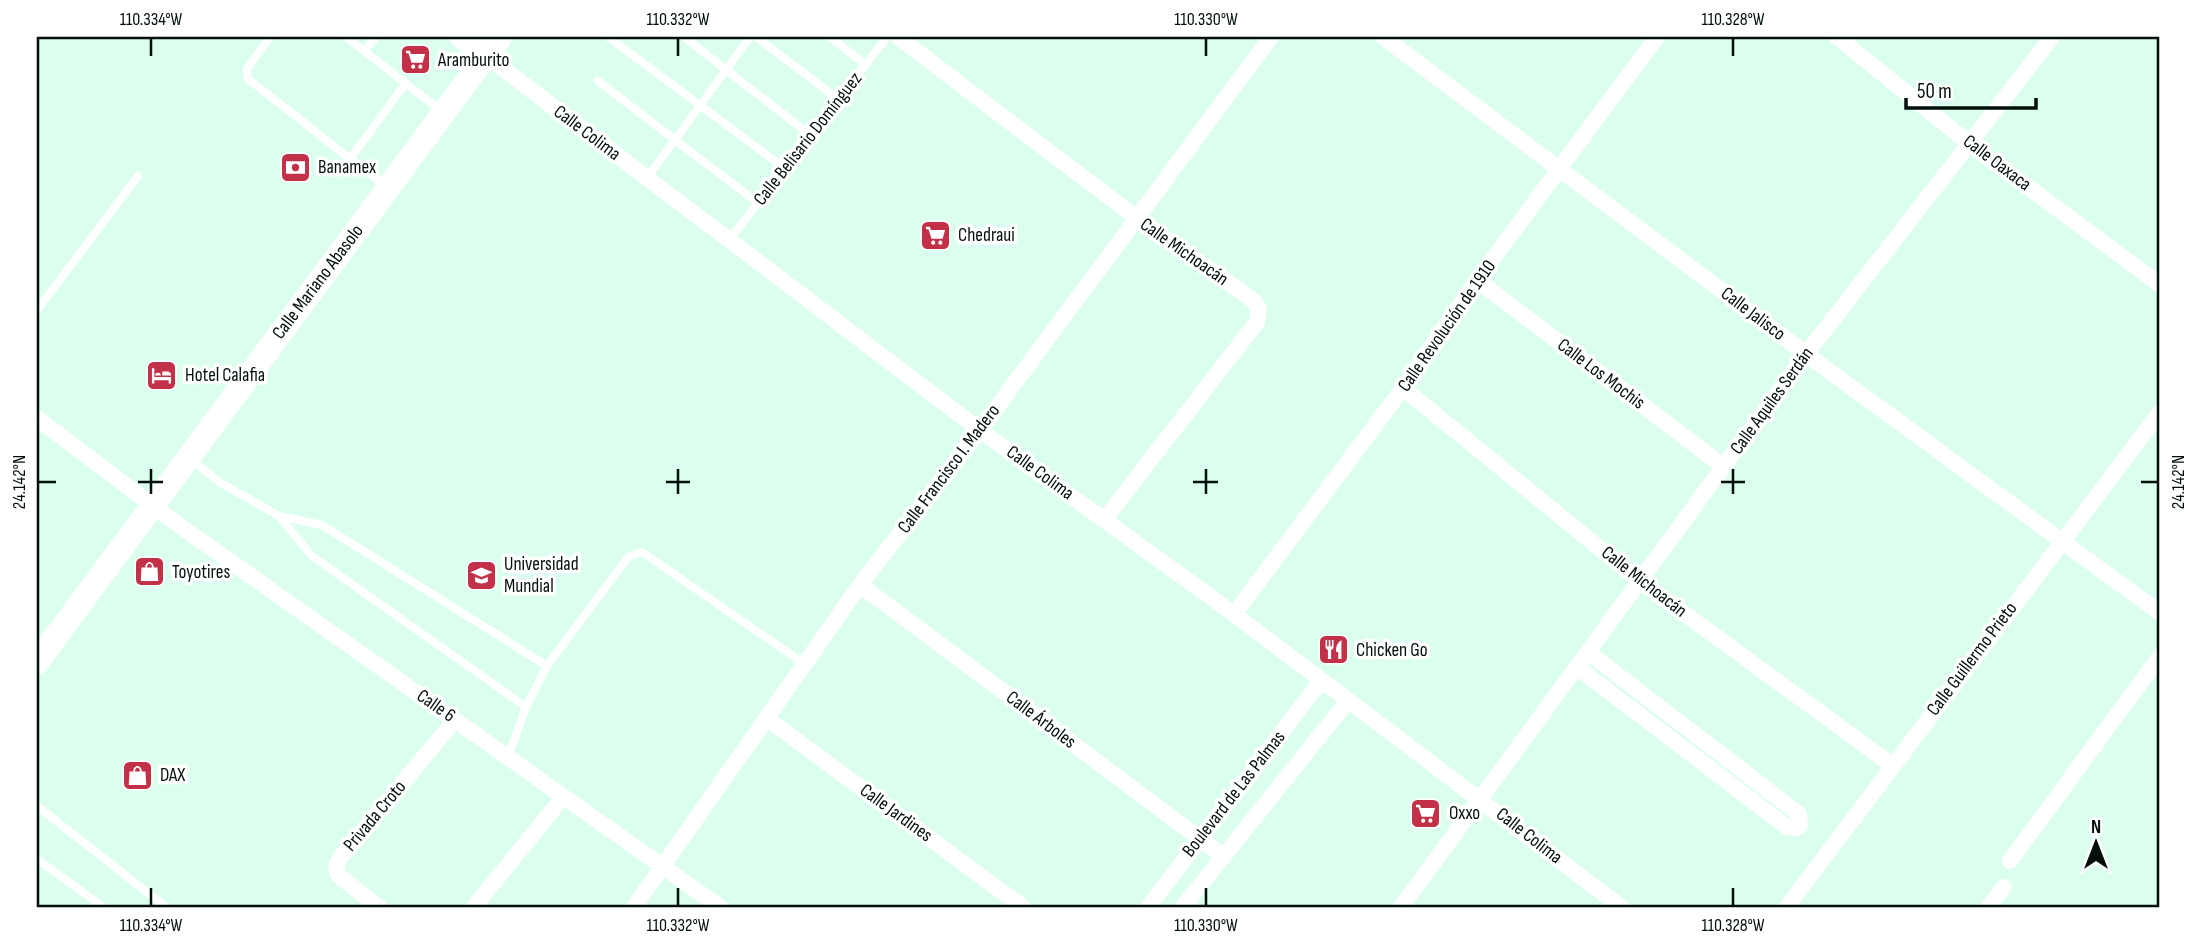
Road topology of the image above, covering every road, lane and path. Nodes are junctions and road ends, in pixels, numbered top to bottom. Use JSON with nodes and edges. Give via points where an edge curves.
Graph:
{"nodes":[{"id":1,"x":270,"y":37,"type":"edge"},
{"id":2,"x":346,"y":37,"type":"edge"},
{"id":3,"x":376,"y":37,"type":"edge"},
{"id":4,"x":461,"y":37,"type":"edge"},
{"id":5,"x":608,"y":37,"type":"edge"},
{"id":6,"x":684,"y":37,"type":"edge"},
{"id":7,"x":750,"y":37,"type":"edge"},
{"id":8,"x":756,"y":37,"type":"edge"},
{"id":9,"x":830,"y":37,"type":"edge"},
{"id":10,"x":887,"y":37,"type":"edge"},
{"id":11,"x":898,"y":37,"type":"edge"},
{"id":12,"x":1270,"y":37,"type":"edge"},
{"id":13,"x":1382,"y":37,"type":"edge"},
{"id":14,"x":1657,"y":37,"type":"edge"},
{"id":15,"x":1837,"y":37,"type":"edge"},
{"id":16,"x":2052,"y":37,"type":"edge"},
{"id":17,"x":493,"y":47,"type":"edge"},
{"id":18,"x":365,"y":51,"type":"junction"},
{"id":19,"x":866,"y":65,"type":"junction"},
{"id":20,"x":727,"y":68,"type":"junction"},
{"id":21,"x":598,"y":81,"type":"dead end"},
{"id":22,"x":406,"y":83,"type":"junction"},
{"id":23,"x":838,"y":99,"type":"junction"},
{"id":24,"x":701,"y":107,"type":"junction"},
{"id":25,"x":444,"y":113,"type":"junction"},
{"id":26,"x":810,"y":135,"type":"junction"},
{"id":27,"x":675,"y":141,"type":"junction"},
{"id":28,"x":1970,"y":144,"type":"junction"},
{"id":29,"x":350,"y":159,"type":"junction"},
{"id":30,"x":786,"y":169,"type":"junction"},
{"id":31,"x":1561,"y":170,"type":"junction"},
{"id":32,"x":138,"y":176,"type":"dead end"},
{"id":33,"x":648,"y":178,"type":"junction"},
{"id":34,"x":387,"y":188,"type":"junction"},
{"id":35,"x":758,"y":203,"type":"junction"},
{"id":36,"x":1138,"y":219,"type":"junction"},
{"id":37,"x":729,"y":240,"type":"junction"},
{"id":38,"x":1477,"y":280,"type":"junction"},
{"id":39,"x":2160,"y":285,"type":"edge"},
{"id":40,"x":37,"y":310,"type":"edge"},
{"id":41,"x":1806,"y":354,"type":"junction"},
{"id":42,"x":1403,"y":388,"type":"junction"},
{"id":43,"x":2160,"y":412,"type":"edge"},
{"id":44,"x":37,"y":418,"type":"edge"},
{"id":45,"x":980,"y":430,"type":"junction"},
{"id":46,"x":188,"y":457,"type":"junction"},
{"id":47,"x":1724,"y":467,"type":"junction"},
{"id":48,"x":151,"y":504,"type":"junction"},
{"id":49,"x":279,"y":516,"type":"junction"},
{"id":50,"x":1104,"y":520,"type":"junction"},
{"id":51,"x":2061,"y":541,"type":"junction"},
{"id":52,"x":1641,"y":582,"type":"junction"},
{"id":53,"x":860,"y":585,"type":"junction"},
{"id":54,"x":2160,"y":613,"type":"edge"},
{"id":55,"x":1234,"y":614,"type":"junction"},
{"id":56,"x":1588,"y":653,"type":"junction"},
{"id":57,"x":2160,"y":656,"type":"edge"},
{"id":58,"x":37,"y":662,"type":"edge"},
{"id":59,"x":806,"y":665,"type":"junction"},
{"id":60,"x":547,"y":666,"type":"junction"},
{"id":61,"x":1578,"y":668,"type":"junction"},
{"id":62,"x":1321,"y":681,"type":"junction"},
{"id":63,"x":1347,"y":702,"type":"junction"},
{"id":64,"x":526,"y":707,"type":"junction"},
{"id":65,"x":456,"y":720,"type":"junction"},
{"id":66,"x":769,"y":720,"type":"junction"},
{"id":67,"x":1682,"y":735,"type":"junction"},
{"id":68,"x":508,"y":758,"type":"junction"},
{"id":69,"x":1892,"y":765,"type":"junction"},
{"id":70,"x":1735,"y":775,"type":"dead end"},
{"id":71,"x":563,"y":797,"type":"junction"},
{"id":72,"x":1481,"y":799,"type":"junction"},
{"id":73,"x":37,"y":806,"type":"edge"},
{"id":74,"x":1199,"y":838,"type":"junction"},
{"id":75,"x":1222,"y":855,"type":"junction"},
{"id":76,"x":37,"y":859,"type":"edge"},
{"id":77,"x":2010,"y":861,"type":"dead end"},
{"id":78,"x":664,"y":866,"type":"junction"},
{"id":79,"x":2004,"y":887,"type":"dead end"},
{"id":80,"x":103,"y":907,"type":"edge"},
{"id":81,"x":166,"y":907,"type":"edge"},
{"id":82,"x":379,"y":907,"type":"edge"},
{"id":83,"x":474,"y":907,"type":"edge"},
{"id":84,"x":634,"y":907,"type":"edge"},
{"id":85,"x":720,"y":907,"type":"edge"},
{"id":86,"x":1023,"y":907,"type":"edge"},
{"id":87,"x":1148,"y":907,"type":"edge"},
{"id":88,"x":1183,"y":907,"type":"edge"},
{"id":89,"x":1401,"y":907,"type":"edge"},
{"id":90,"x":1621,"y":907,"type":"edge"},
{"id":91,"x":1787,"y":907,"type":"edge"},
{"id":92,"x":1988,"y":907,"type":"edge"}],
"edges":[{"from":1,"to":29,"type":"lane","via":[[247,69],[248,79]]},
{"from":2,"to":18,"type":"lane"},
{"from":3,"to":18,"type":"lane"},
{"from":4,"to":17,"type":"street","name":"Calle Colima"},
{"from":5,"to":24,"type":"lane"},
{"from":6,"to":20,"type":"lane"},
{"from":7,"to":20,"type":"lane"},
{"from":8,"to":23,"type":"lane"},
{"from":9,"to":19,"type":"lane"},
{"from":10,"to":19,"type":"lane","name":"Calle Belisario Domínguez"},
{"from":11,"to":36,"type":"street","name":"Calle Michoacán"},
{"from":12,"to":36,"type":"street","name":"Calle Francisco I. Madero"},
{"from":13,"to":31,"type":"street","name":"Calle Jalisco"},
{"from":14,"to":31,"type":"street","name":"Calle Revolución de 1910"},
{"from":15,"to":28,"type":"street","name":"Calle Oaxaca"},
{"from":16,"to":28,"type":"street","name":"Calle Aquiles Serdán"},
{"from":17,"to":25,"type":"main road","name":"Calle Mariano Abasolo"},
{"from":17,"to":33,"type":"street","name":"Calle Colima"},
{"from":18,"to":22,"type":"lane"},
{"from":19,"to":23,"type":"lane","name":"Calle Belisario Domínguez"},
{"from":20,"to":24,"type":"lane"},
{"from":20,"to":26,"type":"lane"},
{"from":21,"to":27,"type":"lane"},
{"from":22,"to":25,"type":"lane"},
{"from":22,"to":29,"type":"lane"},
{"from":23,"to":26,"type":"lane","name":"Calle Belisario Domínguez"},
{"from":24,"to":27,"type":"lane"},
{"from":24,"to":30,"type":"lane"},
{"from":25,"to":34,"type":"main road","name":"Calle Mariano Abasolo"},
{"from":26,"to":30,"type":"lane","name":"Calle Belisario Domínguez"},
{"from":27,"to":33,"type":"lane"},
{"from":27,"to":35,"type":"lane"},
{"from":28,"to":39,"type":"street","name":"Calle Oaxaca"},
{"from":28,"to":41,"type":"street","name":"Calle Aquiles Serdán"},
{"from":29,"to":34,"type":"lane"},
{"from":30,"to":35,"type":"lane","name":"Calle Belisario Domínguez"},
{"from":31,"to":38,"type":"street","name":"Calle Revolución de 1910"},
{"from":31,"to":41,"type":"street","name":"Calle Jalisco"},
{"from":32,"to":40,"type":"lane"},
{"from":33,"to":37,"type":"street","name":"Calle Colima"},
{"from":34,"to":46,"type":"main road","name":"Calle Mariano Abasolo"},
{"from":35,"to":37,"type":"lane","name":"Calle Belisario Domínguez"},
{"from":36,"to":45,"type":"street","name":"Calle Francisco I. Madero"},
{"from":36,"to":50,"type":"street","name":"Calle Michoacán","via":[[1259,309],[1257,322]]},
{"from":37,"to":45,"type":"street","name":"Calle Colima"},
{"from":38,"to":42,"type":"street","name":"Calle Revolución de 1910"},
{"from":38,"to":47,"type":"street","name":"Calle Los Mochis"},
{"from":41,"to":47,"type":"street","name":"Calle Aquiles Serdán"},
{"from":41,"to":51,"type":"street","name":"Calle Jalisco"},
{"from":42,"to":52,"type":"street","name":"Calle Michoacán"},
{"from":42,"to":55,"type":"street","name":"Calle Revolución de 1910"},
{"from":43,"to":51,"type":"street","name":"Calle Guillermo Prieto"},
{"from":44,"to":48,"type":"street","name":"Calle 6"},
{"from":45,"to":50,"type":"street","name":"Calle Colima"},
{"from":45,"to":53,"type":"street","name":"Calle Francisco I. Madero"},
{"from":46,"to":48,"type":"main road","name":"Calle Mariano Abasolo"},
{"from":46,"to":49,"type":"lane","via":[[221,483]]},
{"from":47,"to":52,"type":"street","name":"Calle Aquiles Serdán"},
{"from":48,"to":58,"type":"main road","name":"Calle Mariano Abasolo"},
{"from":48,"to":65,"type":"street","name":"Calle 6"},
{"from":49,"to":60,"type":"lane","via":[[321,525]]},
{"from":49,"to":64,"type":"lane","via":[[312,556]]},
{"from":50,"to":55,"type":"street","name":"Calle Colima"},
{"from":51,"to":54,"type":"street","name":"Calle Jalisco"},
{"from":51,"to":69,"type":"street","name":"Calle Guillermo Prieto"},
{"from":52,"to":56,"type":"street","name":"Calle Aquiles Serdán"},
{"from":52,"to":69,"type":"street","name":"Calle Michoacán"},
{"from":53,"to":59,"type":"street","name":"Calle Francisco I. Madero"},
{"from":53,"to":74,"type":"street","name":"Calle Árboles"},
{"from":55,"to":62,"type":"street","name":"Calle Colima"},
{"from":56,"to":61,"type":"street","name":"Calle Aquiles Serdán"},
{"from":56,"to":67,"type":"street"},
{"from":57,"to":77,"type":"street"},
{"from":59,"to":60,"type":"lane","via":[[642,552],[635,552]]},
{"from":59,"to":66,"type":"street","name":"Calle Francisco I. Madero"},
{"from":60,"to":64,"type":"lane"},
{"from":61,"to":67,"type":"street"},
{"from":61,"to":72,"type":"street","name":"Calle Aquiles Serdán"},
{"from":62,"to":63,"type":"street","name":"Calle Colima"},
{"from":62,"to":74,"type":"street","name":"Boulevard de Las Palmas"},
{"from":63,"to":72,"type":"street","name":"Calle Colima"},
{"from":63,"to":75,"type":"street","name":"Boulevard de Las Palmas"},
{"from":64,"to":68,"type":"lane"},
{"from":65,"to":68,"type":"street","name":"Calle 6"},
{"from":65,"to":82,"type":"street","name":"Privada Croto","via":[[336,867],[339,876]]},
{"from":66,"to":78,"type":"street","name":"Calle Francisco I. Madero"},
{"from":66,"to":86,"type":"street","name":"Calle Jardines"},
{"from":67,"to":70,"type":"street"},
{"from":68,"to":71,"type":"street","name":"Calle 6"},
{"from":69,"to":91,"type":"street","name":"Calle Guillermo Prieto"},
{"from":71,"to":78,"type":"street","name":"Calle 6"},
{"from":71,"to":83,"type":"street"},
{"from":72,"to":89,"type":"street","name":"Calle Aquiles Serdán"},
{"from":72,"to":90,"type":"street","name":"Calle Colima"},
{"from":73,"to":81,"type":"lane"},
{"from":74,"to":75,"type":"street","name":"Calle Árboles"},
{"from":74,"to":87,"type":"street","name":"Boulevard de Las Palmas"},
{"from":75,"to":88,"type":"street","name":"Boulevard de Las Palmas"},
{"from":76,"to":80,"type":"lane"},
{"from":78,"to":84,"type":"street","name":"Calle Francisco I. Madero"},
{"from":78,"to":85,"type":"street","name":"Calle 6"},
{"from":79,"to":92,"type":"street"}]}
